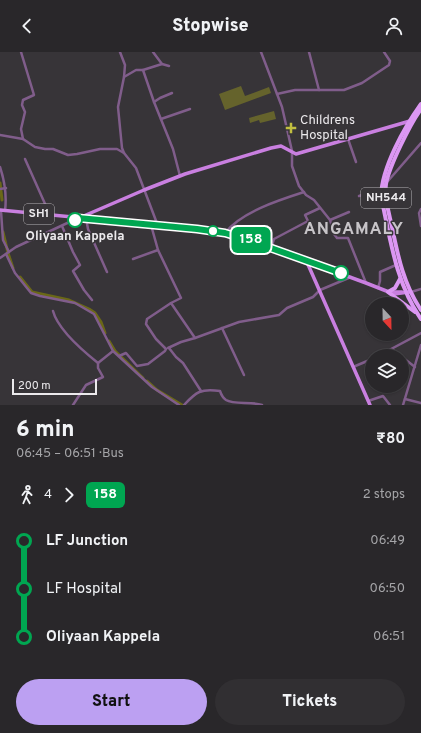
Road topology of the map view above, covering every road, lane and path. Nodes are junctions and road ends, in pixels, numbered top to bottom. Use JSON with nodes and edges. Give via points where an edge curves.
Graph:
{"nodes":[{"id":1,"x":21,"y":52,"type":"edge"},
{"id":2,"x":120,"y":52,"type":"edge"},
{"id":3,"x":153,"y":52,"type":"edge"},
{"id":4,"x":261,"y":52,"type":"edge"},
{"id":5,"x":309,"y":52,"type":"edge"},
{"id":6,"x":384,"y":52,"type":"edge"},
{"id":7,"x":162,"y":64,"type":"junction"},
{"id":8,"x":169,"y":66,"type":"dead end"},
{"id":9,"x":143,"y":70,"type":"junction"},
{"id":10,"x":124,"y":77,"type":"junction"},
{"id":11,"x":319,"y":90,"type":"junction"},
{"id":12,"x":172,"y":93,"type":"dead end"},
{"id":13,"x":277,"y":94,"type":"junction"},
{"id":14,"x":154,"y":102,"type":"junction"},
{"id":15,"x":421,"y":104,"type":"edge"},
{"id":16,"x":190,"y":109,"type":"dead end"},
{"id":17,"x":421,"y":109,"type":"edge"},
{"id":18,"x":421,"y":117,"type":"edge"},
{"id":19,"x":416,"y":118,"type":"junction"},
{"id":20,"x":161,"y":119,"type":"junction"},
{"id":21,"x":410,"y":121,"type":"junction"},
{"id":22,"x":0,"y":135,"type":"edge"},
{"id":23,"x":23,"y":139,"type":"junction"},
{"id":24,"x":348,"y":139,"type":"junction"},
{"id":25,"x":421,"y":143,"type":"edge"},
{"id":26,"x":292,"y":152,"type":"junction"},
{"id":27,"x":124,"y":153,"type":"junction"},
{"id":28,"x":25,"y":159,"type":"dead end"},
{"id":29,"x":356,"y":162,"type":"dead end"},
{"id":30,"x":0,"y":167,"type":"edge"},
{"id":31,"x":180,"y":176,"type":"junction"},
{"id":32,"x":386,"y":183,"type":"junction"},
{"id":33,"x":6,"y":188,"type":"junction"},
{"id":34,"x":0,"y":189,"type":"edge"},
{"id":35,"x":382,"y":189,"type":"junction"},
{"id":36,"x":144,"y":190,"type":"junction"},
{"id":37,"x":304,"y":192,"type":"junction"},
{"id":38,"x":359,"y":196,"type":"dead end"},
{"id":39,"x":320,"y":208,"type":"junction"},
{"id":40,"x":421,"y":209,"type":"edge"},
{"id":41,"x":2,"y":211,"type":"edge"},
{"id":42,"x":349,"y":212,"type":"dead end"},
{"id":43,"x":50,"y":215,"type":"junction"},
{"id":44,"x":78,"y":218,"type":"junction"},
{"id":45,"x":86,"y":218,"type":"junction"},
{"id":46,"x":330,"y":220,"type":"junction"},
{"id":47,"x":151,"y":225,"type":"junction"},
{"id":48,"x":62,"y":226,"type":"junction"},
{"id":49,"x":158,"y":226,"type":"junction"},
{"id":50,"x":421,"y":226,"type":"edge"},
{"id":51,"x":225,"y":233,"type":"junction"},
{"id":52,"x":272,"y":248,"type":"junction"},
{"id":53,"x":9,"y":250,"type":"junction"},
{"id":54,"x":158,"y":250,"type":"junction"},
{"id":55,"x":6,"y":254,"type":"junction"},
{"id":56,"x":0,"y":258,"type":"edge"},
{"id":57,"x":133,"y":259,"type":"dead end"},
{"id":58,"x":306,"y":260,"type":"junction"},
{"id":59,"x":397,"y":265,"type":"junction"},
{"id":60,"x":106,"y":272,"type":"dead end"},
{"id":61,"x":352,"y":277,"type":"junction"},
{"id":62,"x":400,"y":278,"type":"junction"},
{"id":63,"x":366,"y":282,"type":"junction"},
{"id":64,"x":378,"y":288,"type":"junction"},
{"id":65,"x":421,"y":289,"type":"edge"},
{"id":66,"x":320,"y":290,"type":"junction"},
{"id":67,"x":388,"y":292,"type":"junction"},
{"id":68,"x":408,"y":292,"type":"junction"},
{"id":69,"x":92,"y":300,"type":"dead end"},
{"id":70,"x":171,"y":303,"type":"junction"},
{"id":71,"x":421,"y":310,"type":"edge"},
{"id":72,"x":52,"y":311,"type":"dead end"},
{"id":73,"x":418,"y":315,"type":"junction"},
{"id":74,"x":421,"y":319,"type":"edge"},
{"id":75,"x":222,"y":328,"type":"junction"},
{"id":76,"x":421,"y":333,"type":"edge"},
{"id":77,"x":195,"y":338,"type":"junction"},
{"id":78,"x":421,"y":347,"type":"edge"},
{"id":79,"x":167,"y":348,"type":"junction"},
{"id":80,"x":392,"y":349,"type":"edge"},
{"id":81,"x":113,"y":351,"type":"junction"},
{"id":82,"x":119,"y":356,"type":"junction"},
{"id":83,"x":365,"y":362,"type":"edge"},
{"id":84,"x":98,"y":363,"type":"junction"},
{"id":85,"x":409,"y":363,"type":"edge"},
{"id":86,"x":353,"y":367,"type":"junction"},
{"id":87,"x":415,"y":367,"type":"junction"},
{"id":88,"x":244,"y":375,"type":"dead end"},
{"id":89,"x":201,"y":391,"type":"junction"},
{"id":90,"x":405,"y":399,"type":"junction"},
{"id":91,"x":369,"y":403,"type":"edge"},
{"id":92,"x":421,"y":403,"type":"edge"},
{"id":93,"x":73,"y":405,"type":"edge"},
{"id":94,"x":179,"y":405,"type":"edge"},
{"id":95,"x":184,"y":405,"type":"edge"},
{"id":96,"x":262,"y":405,"type":"edge"},
{"id":97,"x":390,"y":405,"type":"edge"},
{"id":98,"x":403,"y":405,"type":"edge"}],
"edges":[{"from":1,"to":23,"type":"street","via":[[34,95],[23,100],[22,104],[25,112]]},
{"from":2,"to":10,"type":"street","via":[[125,65]]},
{"from":3,"to":7,"type":"street"},
{"from":4,"to":13,"type":"street"},
{"from":5,"to":11,"type":"street"},
{"from":6,"to":11,"type":"street","via":[[390,63],[362,83],[344,90]]},
{"from":7,"to":8,"type":"street"},
{"from":7,"to":9,"type":"street"},
{"from":9,"to":10,"type":"street","via":[[136,70]]},
{"from":9,"to":14,"type":"street"},
{"from":10,"to":27,"type":"street","via":[[118,107]]},
{"from":11,"to":13,"type":"street","via":[[295,90]]},
{"from":12,"to":14,"type":"street"},
{"from":13,"to":26,"type":"street"},
{"from":14,"to":20,"type":"street"},
{"from":15,"to":21,"type":"highway","number":"NH544"},
{"from":16,"to":20,"type":"street"},
{"from":17,"to":19,"type":"highway","number":"NH544"},
{"from":18,"to":19,"type":"street"},
{"from":19,"to":21,"type":"street"},
{"from":19,"to":32,"type":"highway","number":"NH544"},
{"from":20,"to":31,"type":"street"},
{"from":21,"to":24,"type":"main road"},
{"from":21,"to":35,"type":"highway","number":"NH544","via":[[388,166]]},
{"from":22,"to":23,"type":"street"},
{"from":23,"to":27,"type":"street","via":[[35,147],[53,149],[68,155],[117,148]]},
{"from":24,"to":26,"type":"main road","via":[[296,154]]},
{"from":24,"to":29,"type":"street"},
{"from":25,"to":32,"type":"street"},
{"from":26,"to":31,"type":"main road","via":[[281,146],[271,148]]},
{"from":26,"to":37,"type":"street","via":[[292,166],[299,186]]},
{"from":27,"to":36,"type":"street","via":[[136,168]]},
{"from":28,"to":43,"type":"street"},
{"from":30,"to":33,"type":"street"},
{"from":31,"to":36,"type":"main road"},
{"from":32,"to":68,"type":"highway","number":"NH544","via":[[389,216]]},
{"from":33,"to":34,"type":"street"},
{"from":33,"to":41,"type":"street","via":[[7,200]]},
{"from":35,"to":38,"type":"street"},
{"from":35,"to":59,"type":"highway","number":"NH544","via":[[382,200]]},
{"from":36,"to":44,"type":"main road"},
{"from":36,"to":49,"type":"street"},
{"from":37,"to":39,"type":"street"},
{"from":37,"to":51,"type":"street","via":[[255,211],[230,225]]},
{"from":39,"to":46,"type":"street"},
{"from":39,"to":52,"type":"street","via":[[305,215],[308,221],[274,239]]},
{"from":40,"to":50,"type":"street"},
{"from":41,"to":43,"type":"main road","number":"SH1"},
{"from":41,"to":53,"type":"street","via":[[2,232]]},
{"from":42,"to":46,"type":"street"},
{"from":43,"to":44,"type":"main road","number":"SH1"},
{"from":44,"to":45,"type":"main road","number":"SH1"},
{"from":44,"to":48,"type":"street"},
{"from":45,"to":47,"type":"main road","number":"SH1"},
{"from":45,"to":60,"type":"street"},
{"from":46,"to":63,"type":"street","via":[[337,238],[348,238]]},
{"from":47,"to":49,"type":"main road","number":"SH1"},
{"from":47,"to":54,"type":"street"},
{"from":48,"to":53,"type":"street"},
{"from":48,"to":69,"type":"street","via":[[80,265],[73,271]]},
{"from":49,"to":51,"type":"main road","number":"SH1"},
{"from":51,"to":52,"type":"main road","number":"SH1"},
{"from":52,"to":58,"type":"main road","number":"SH1"},
{"from":53,"to":55,"type":"street"},
{"from":54,"to":57,"type":"street"},
{"from":54,"to":70,"type":"street","via":[[181,298]]},
{"from":55,"to":56,"type":"street"},
{"from":55,"to":81,"type":"street","via":[[14,273],[31,293],[75,303],[94,314]]},
{"from":58,"to":61,"type":"main road","number":"SH1"},
{"from":58,"to":66,"type":"main road"},
{"from":59,"to":62,"type":"highway","number":"NH544"},
{"from":59,"to":64,"type":"street","via":[[380,272]]},
{"from":61,"to":63,"type":"main road","number":"SH1"},
{"from":61,"to":66,"type":"street"},
{"from":62,"to":67,"type":"highway","via":[[397,285]]},
{"from":62,"to":68,"type":"highway","number":"NH544"},
{"from":63,"to":64,"type":"main road","number":"SH1"},
{"from":64,"to":67,"type":"main road","number":"SH1"},
{"from":65,"to":68,"type":"street"},
{"from":66,"to":75,"type":"street","via":[[313,297],[287,308],[279,315],[246,320]]},
{"from":66,"to":86,"type":"main road"},
{"from":67,"to":68,"type":"main road","number":"SH1"},
{"from":67,"to":73,"type":"highway","number":"SH1"},
{"from":68,"to":71,"type":"highway","number":"NH544"},
{"from":68,"to":73,"type":"highway","number":"NH544"},
{"from":70,"to":77,"type":"street"},
{"from":70,"to":79,"type":"street","via":[[147,319],[146,324],[156,339]]},
{"from":72,"to":84,"type":"street","via":[[66,333]]},
{"from":73,"to":74,"type":"highway","number":"NH544"},
{"from":75,"to":77,"type":"street"},
{"from":75,"to":88,"type":"street"},
{"from":76,"to":80,"type":"street"},
{"from":77,"to":79,"type":"street"},
{"from":78,"to":87,"type":"street"},
{"from":79,"to":82,"type":"street","via":[[148,364],[137,366],[126,353]]},
{"from":79,"to":89,"type":"street","via":[[183,363]]},
{"from":81,"to":82,"type":"street"},
{"from":81,"to":84,"type":"street"},
{"from":82,"to":94,"type":"street","via":[[152,387]]},
{"from":83,"to":86,"type":"street"},
{"from":84,"to":93,"type":"street","via":[[103,377],[86,385]]},
{"from":85,"to":87,"type":"street"},
{"from":86,"to":91,"type":"main road"},
{"from":87,"to":90,"type":"street"},
{"from":89,"to":95,"type":"street","via":[[194,394]]},
{"from":89,"to":96,"type":"street","via":[[220,391],[226,400],[234,403]]},
{"from":90,"to":92,"type":"street"},
{"from":90,"to":98,"type":"street"},
{"from":91,"to":97,"type":"street","via":[[383,396]]}]}
